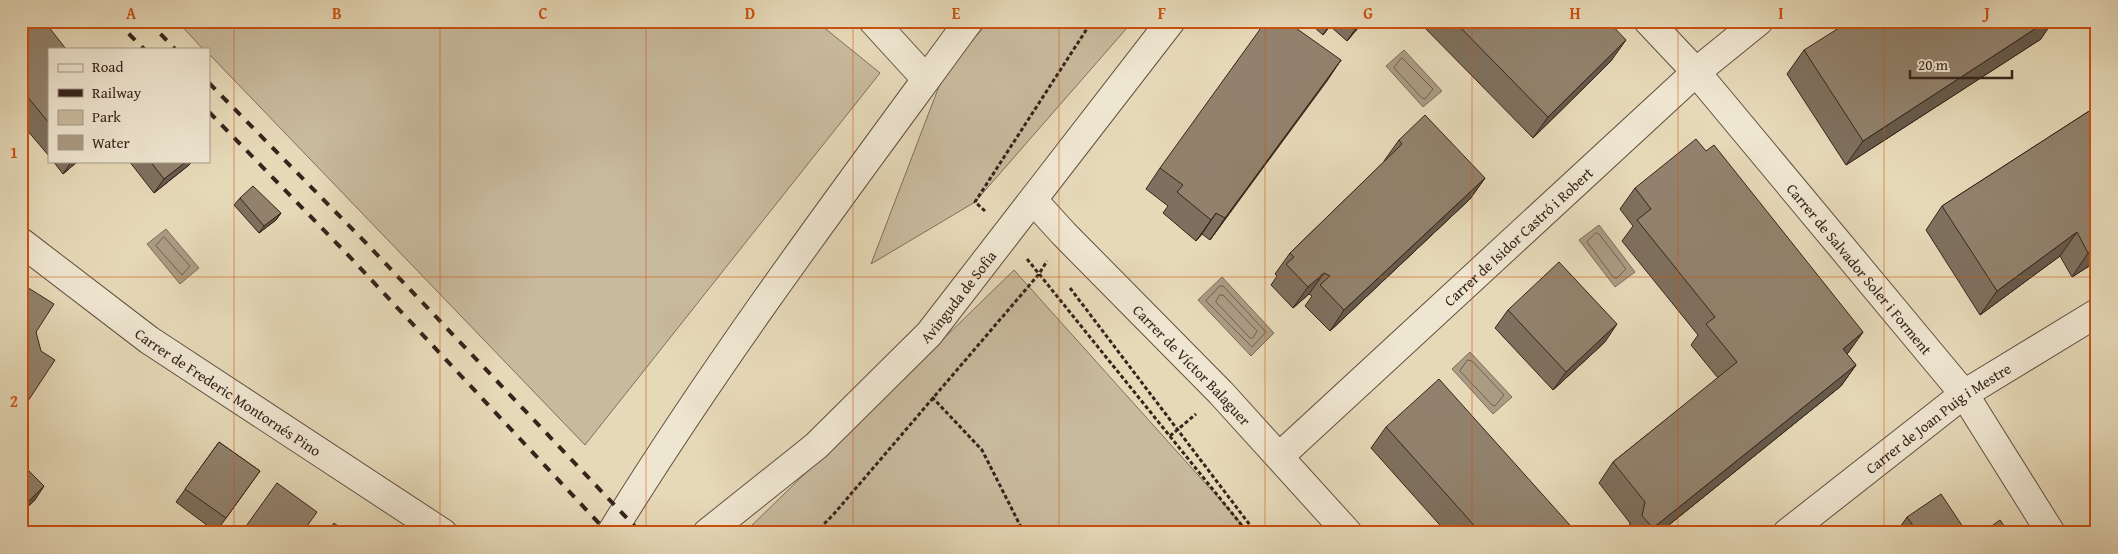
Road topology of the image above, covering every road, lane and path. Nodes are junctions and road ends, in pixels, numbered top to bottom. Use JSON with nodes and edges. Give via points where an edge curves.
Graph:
{"nodes":[{"id":1,"x":872,"y":21,"type":"edge"},
{"id":2,"x":969,"y":21,"type":"edge"},
{"id":3,"x":1092,"y":21,"type":"edge"},
{"id":4,"x":1171,"y":21,"type":"edge"},
{"id":5,"x":1648,"y":21,"type":"edge"},
{"id":6,"x":1759,"y":21,"type":"edge"},
{"id":7,"x":1696,"y":72,"type":"junction"},
{"id":8,"x":926,"y":79,"type":"junction"},
{"id":9,"x":1033,"y":200,"type":"junction"},
{"id":10,"x":989,"y":215,"type":"dead end"},
{"id":11,"x":21,"y":242,"type":"edge"},
{"id":12,"x":1068,"y":285,"type":"dead end"},
{"id":13,"x":2097,"y":313,"type":"edge"},
{"id":14,"x":1964,"y":394,"type":"junction"},
{"id":15,"x":932,"y":396,"type":"junction"},
{"id":16,"x":1280,"y":456,"type":"junction"},
{"id":17,"x":443,"y":533,"type":"edge"},
{"id":18,"x":611,"y":533,"type":"edge"},
{"id":19,"x":706,"y":533,"type":"edge"},
{"id":20,"x":815,"y":533,"type":"edge"},
{"id":21,"x":1024,"y":533,"type":"edge"},
{"id":22,"x":1248,"y":533,"type":"edge"},
{"id":23,"x":1256,"y":533,"type":"edge"},
{"id":24,"x":1348,"y":533,"type":"edge"},
{"id":25,"x":1787,"y":533,"type":"edge"},
{"id":26,"x":2051,"y":533,"type":"edge"}],
"edges":[{"from":1,"to":8,"type":"street"},
{"from":2,"to":8,"type":"street"},
{"from":3,"to":10,"type":"path","via":[[975,202]]},
{"from":4,"to":9,"type":"street","name":"Avinguda de Sofia"},
{"from":5,"to":7,"type":"street","name":"Carrer de Salvador Soler i Forment"},
{"from":6,"to":7,"type":"street","name":"Carrer de Isidor Castró i Robert"},
{"from":7,"to":14,"type":"street","name":"Carrer de Salvador Soler i Forment"},
{"from":7,"to":16,"type":"street","name":"Carrer de Isidor Castró i Robert"},
{"from":8,"to":18,"type":"street","via":[[763,302]]},
{"from":9,"to":16,"type":"street","name":"Carrer de Víctor Balaguer"},
{"from":9,"to":19,"type":"street","name":"Avinguda de Sofia","via":[[928,334],[816,446]]},
{"from":11,"to":17,"type":"street","name":"Carrer de Frederic Montornés Pino","via":[[149,340]]},
{"from":12,"to":23,"type":"path"},
{"from":13,"to":14,"type":"street","name":"Carrer de Joan Puig i Mestre"},
{"from":14,"to":25,"type":"street","name":"Carrer de Joan Puig i Mestre"},
{"from":14,"to":26,"type":"street","name":"Carrer de Salvador Soler i Forment"},
{"from":15,"to":20,"type":"path"},
{"from":15,"to":21,"type":"path","via":[[982,450]]},
{"from":15,"to":22,"type":"path","via":[[1039,274]]},
{"from":16,"to":24,"type":"street","name":"Carrer de Víctor Balaguer"}]}
